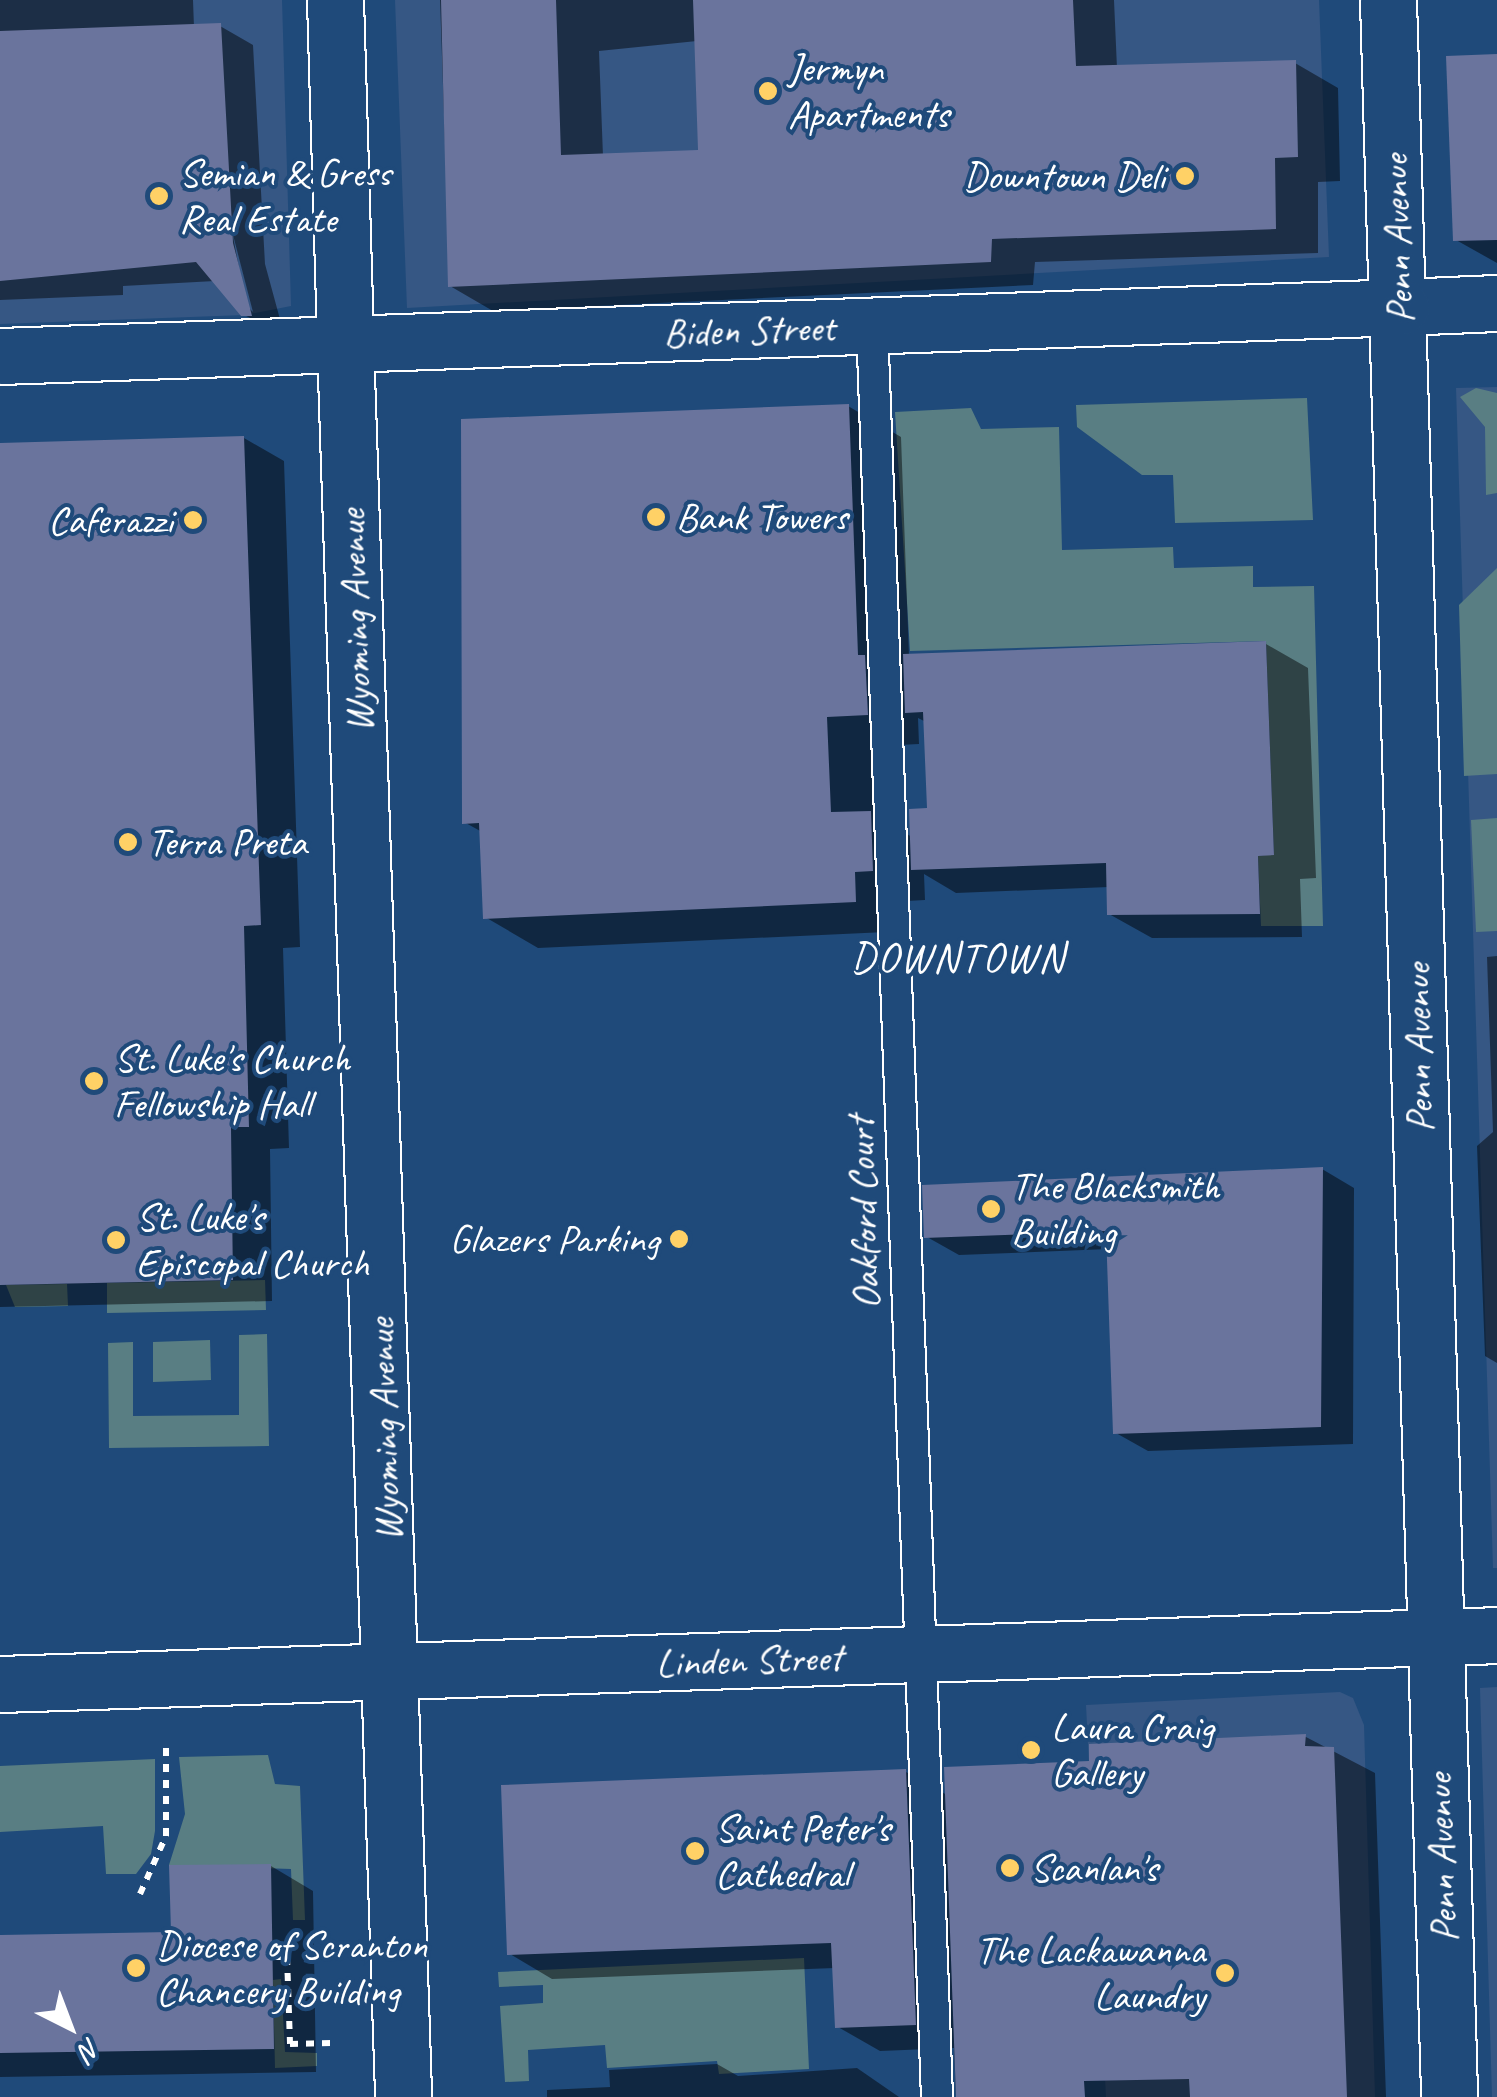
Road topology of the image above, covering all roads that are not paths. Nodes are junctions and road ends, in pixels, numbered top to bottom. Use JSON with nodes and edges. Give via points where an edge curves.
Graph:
{"nodes":[{"id":1,"x":336,"y":0,"type":"edge"},
{"id":2,"x":1388,"y":0,"type":"edge"},
{"id":3,"x":1497,"y":303,"type":"edge"},
{"id":4,"x":1400,"y":307,"type":"junction"},
{"id":5,"x":872,"y":325,"type":"junction"},
{"id":6,"x":346,"y":344,"type":"junction"},
{"id":7,"x":0,"y":356,"type":"edge"},
{"id":8,"x":1497,"y":1635,"type":"edge"},
{"id":9,"x":1433,"y":1638,"type":"junction"},
{"id":10,"x":919,"y":1655,"type":"junction"},
{"id":11,"x":392,"y":1672,"type":"junction"},
{"id":12,"x":0,"y":1684,"type":"edge"},
{"id":13,"x":404,"y":2097,"type":"edge"},
{"id":14,"x":937,"y":2097,"type":"edge"},
{"id":15,"x":1449,"y":2097,"type":"edge"}],
"edges":[{"from":1,"to":6,"type":"main road","name":"Wyoming Avenue"},
{"from":2,"to":4,"type":"main road","name":"Penn Avenue"},
{"from":3,"to":4,"type":"main road","name":"Biden Street"},
{"from":4,"to":5,"type":"main road","name":"Biden Street"},
{"from":4,"to":9,"type":"main road","name":"Penn Avenue"},
{"from":5,"to":6,"type":"main road","name":"Biden Street"},
{"from":5,"to":10,"type":"lane","name":"Oakford Court"},
{"from":6,"to":7,"type":"main road","name":"Biden Street"},
{"from":6,"to":11,"type":"main road","name":"Wyoming Avenue"},
{"from":8,"to":9,"type":"main road","name":"Linden Street"},
{"from":9,"to":10,"type":"main road","name":"Linden Street"},
{"from":9,"to":15,"type":"main road","name":"Penn Avenue"},
{"from":10,"to":11,"type":"main road","name":"Linden Street"},
{"from":10,"to":14,"type":"lane","name":"Oakford Court"},
{"from":11,"to":12,"type":"main road","name":"Linden Street"},
{"from":11,"to":13,"type":"main road","name":"Wyoming Avenue"}]}
